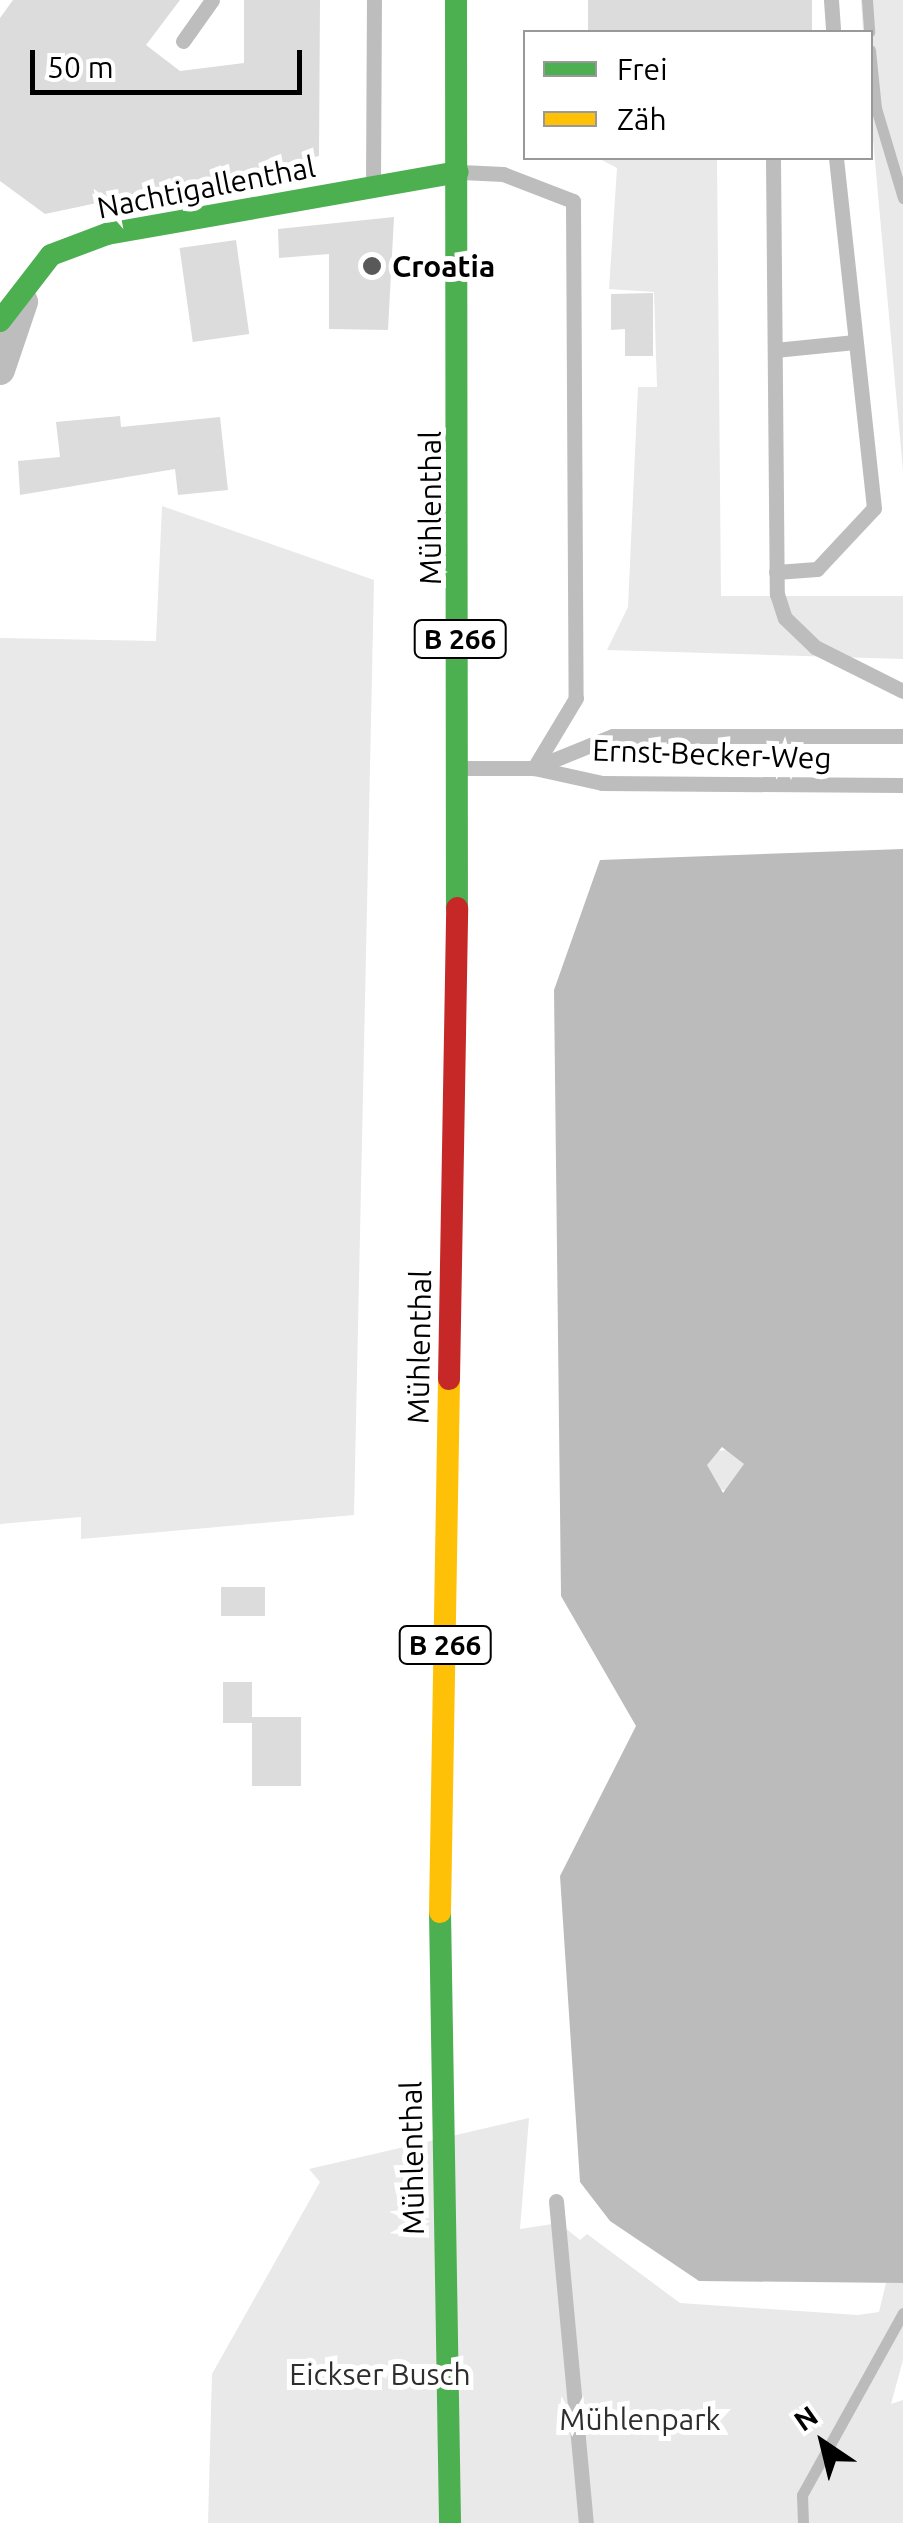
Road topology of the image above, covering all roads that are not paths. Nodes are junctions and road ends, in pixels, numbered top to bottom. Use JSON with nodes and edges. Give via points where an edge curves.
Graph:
{"nodes":[{"id":1,"x":212,"y":0,"type":"edge"},
{"id":2,"x":374,"y":0,"type":"edge"},
{"id":3,"x":456,"y":0,"type":"edge"},
{"id":4,"x":831,"y":0,"type":"edge"},
{"id":5,"x":833,"y":30,"type":"edge"},
{"id":6,"x":183,"y":41,"type":"dead end"},
{"id":7,"x":773,"y":160,"type":"edge"},
{"id":8,"x":836,"y":160,"type":"edge"},
{"id":9,"x":458,"y":172,"type":"junction"},
{"id":10,"x":373,"y":186,"type":"junction"},
{"id":11,"x":24,"y":297,"type":"junction"},
{"id":12,"x":0,"y":321,"type":"edge"},
{"id":13,"x":856,"y":342,"type":"junction"},
{"id":14,"x":775,"y":350,"type":"junction"},
{"id":15,"x":0,"y":370,"type":"edge"},
{"id":16,"x":776,"y":572,"type":"junction"},
{"id":17,"x":903,"y":691,"type":"edge"},
{"id":18,"x":903,"y":736,"type":"edge"},
{"id":19,"x":459,"y":768,"type":"junction"},
{"id":20,"x":534,"y":768,"type":"junction"},
{"id":21,"x":903,"y":786,"type":"edge"},
{"id":22,"x":556,"y":2201,"type":"dead end"},
{"id":23,"x":450,"y":2523,"type":"edge"},
{"id":24,"x":586,"y":2523,"type":"edge"}],
"edges":[{"from":1,"to":6,"type":"lane"},
{"from":2,"to":10,"type":"lane"},
{"from":3,"to":9,"type":"main road","number":"B 266"},
{"from":4,"to":5,"type":"lane"},
{"from":7,"to":14,"type":"lane"},
{"from":8,"to":13,"type":"lane"},
{"from":9,"to":10,"type":"main road","name":"Nachtigallenthal"},
{"from":9,"to":19,"type":"main road","name":"Mühlenthal","number":"B 266"},
{"from":9,"to":20,"type":"lane","via":[[503,174],[574,201],[576,698]]},
{"from":10,"to":11,"type":"main road","name":"Nachtigallenthal","via":[[107,234],[51,256]]},
{"from":11,"to":12,"type":"main road","name":"Nachtigallenthal"},
{"from":11,"to":15,"type":"street"},
{"from":13,"to":14,"type":"lane"},
{"from":13,"to":16,"type":"lane","via":[[874,508],[818,569]]},
{"from":14,"to":16,"type":"lane"},
{"from":16,"to":17,"type":"lane","via":[[785,618],[815,647]]},
{"from":18,"to":20,"type":"lane","name":"Ernst-Becker-Weg","via":[[613,736]]},
{"from":19,"to":20,"type":"lane"},
{"from":19,"to":23,"type":"main road","name":"Mühlenthal","number":"B 266","via":[[440,2004]]},
{"from":20,"to":21,"type":"lane","name":"Ernst-Becker-Weg","via":[[602,783]]},
{"from":22,"to":24,"type":"lane"}]}
